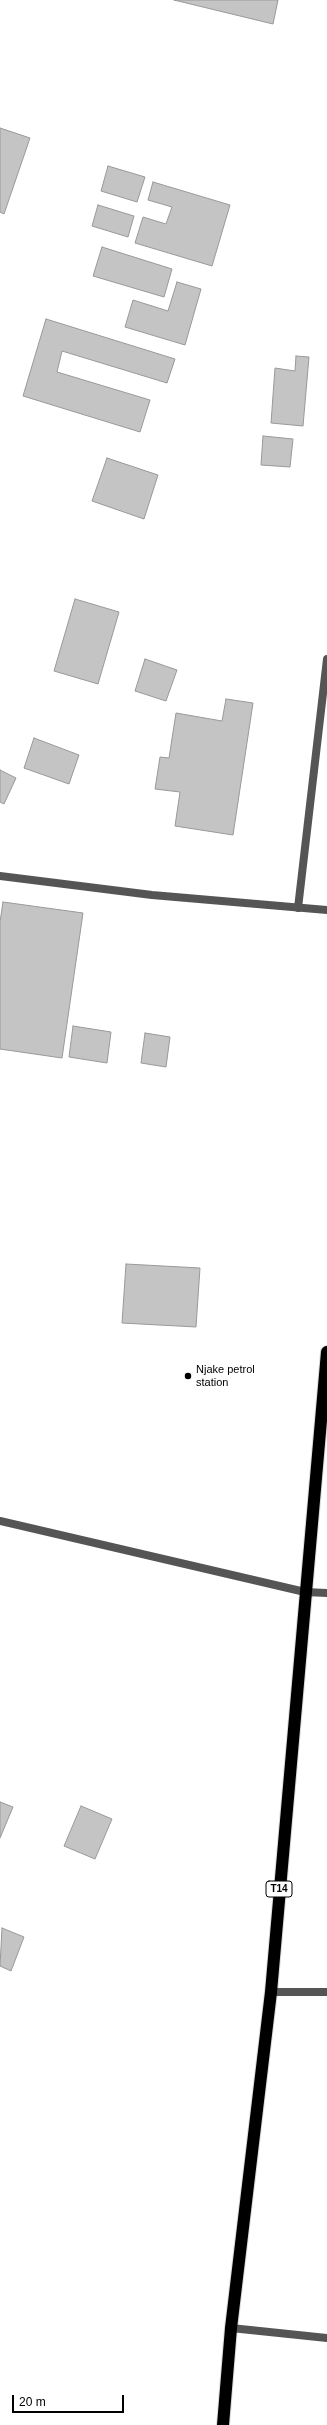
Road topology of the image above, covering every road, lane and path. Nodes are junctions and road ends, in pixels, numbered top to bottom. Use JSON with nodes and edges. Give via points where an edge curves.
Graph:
{"nodes":[{"id":1,"x":327,"y":659,"type":"edge"},
{"id":2,"x":0,"y":876,"type":"edge"},
{"id":3,"x":298,"y":908,"type":"junction"},
{"id":4,"x":327,"y":910,"type":"edge"},
{"id":5,"x":327,"y":1352,"type":"edge"},
{"id":6,"x":0,"y":1521,"type":"edge"},
{"id":7,"x":305,"y":1592,"type":"junction"},
{"id":8,"x":327,"y":1593,"type":"edge"},
{"id":9,"x":271,"y":1992,"type":"junction"},
{"id":10,"x":327,"y":1992,"type":"edge"},
{"id":11,"x":231,"y":2328,"type":"junction"},
{"id":12,"x":327,"y":2338,"type":"edge"},
{"id":13,"x":223,"y":2425,"type":"edge"}],
"edges":[{"from":1,"to":3,"type":"street"},
{"from":2,"to":3,"type":"street","via":[[152,895]]},
{"from":3,"to":4,"type":"street"},
{"from":5,"to":7,"type":"highway","number":"T14"},
{"from":6,"to":7,"type":"street"},
{"from":7,"to":8,"type":"street"},
{"from":7,"to":9,"type":"highway","number":"T14"},
{"from":9,"to":10,"type":"street"},
{"from":9,"to":11,"type":"highway","number":"T14"},
{"from":11,"to":12,"type":"street"},
{"from":11,"to":13,"type":"highway","number":"T14"}]}
